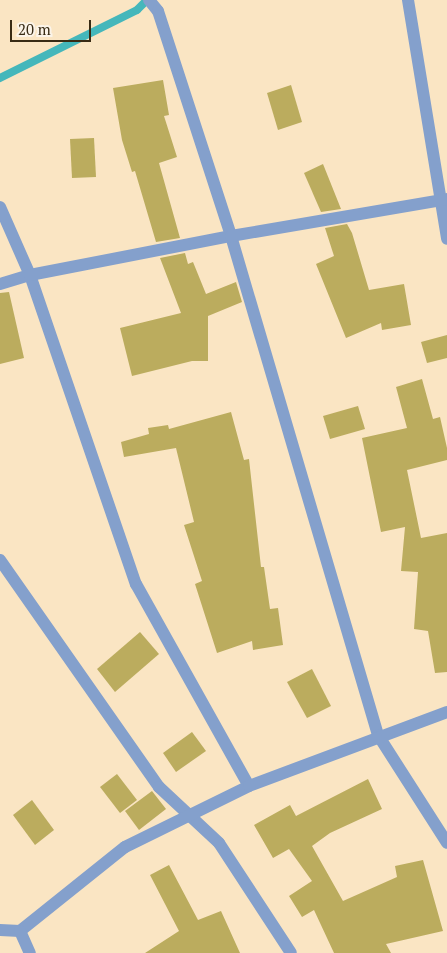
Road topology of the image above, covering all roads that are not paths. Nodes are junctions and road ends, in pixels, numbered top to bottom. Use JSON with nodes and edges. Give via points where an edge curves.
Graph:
{"nodes":[{"id":1,"x":149,"y":0,"type":"edge"},
{"id":2,"x":408,"y":0,"type":"edge"},
{"id":3,"x":443,"y":200,"type":"edge"},
{"id":4,"x":0,"y":207,"type":"edge"},
{"id":5,"x":231,"y":236,"type":"junction"},
{"id":6,"x":447,"y":238,"type":"edge"},
{"id":7,"x":30,"y":275,"type":"junction"},
{"id":8,"x":0,"y":284,"type":"edge"},
{"id":9,"x":0,"y":560,"type":"edge"},
{"id":10,"x":447,"y":712,"type":"edge"},
{"id":11,"x":378,"y":735,"type":"junction"},
{"id":12,"x":249,"y":786,"type":"junction"},
{"id":13,"x":190,"y":816,"type":"junction"},
{"id":14,"x":447,"y":842,"type":"edge"},
{"id":15,"x":0,"y":930,"type":"edge"},
{"id":16,"x":20,"y":931,"type":"junction"},
{"id":17,"x":30,"y":953,"type":"edge"},
{"id":18,"x":291,"y":953,"type":"edge"}],
"edges":[{"from":1,"to":5,"type":"street","via":[[158,11]]},
{"from":2,"to":3,"type":"street"},
{"from":3,"to":5,"type":"street"},
{"from":3,"to":6,"type":"street"},
{"from":4,"to":7,"type":"street"},
{"from":5,"to":7,"type":"street"},
{"from":5,"to":11,"type":"street"},
{"from":7,"to":8,"type":"street"},
{"from":7,"to":12,"type":"street","via":[[136,584]]},
{"from":9,"to":13,"type":"street","via":[[159,787]]},
{"from":10,"to":11,"type":"street"},
{"from":11,"to":12,"type":"street"},
{"from":11,"to":14,"type":"street"},
{"from":12,"to":13,"type":"street"},
{"from":13,"to":16,"type":"street","via":[[125,847]]},
{"from":13,"to":18,"type":"street","via":[[219,843]]},
{"from":15,"to":16,"type":"street"},
{"from":16,"to":17,"type":"street"}]}
